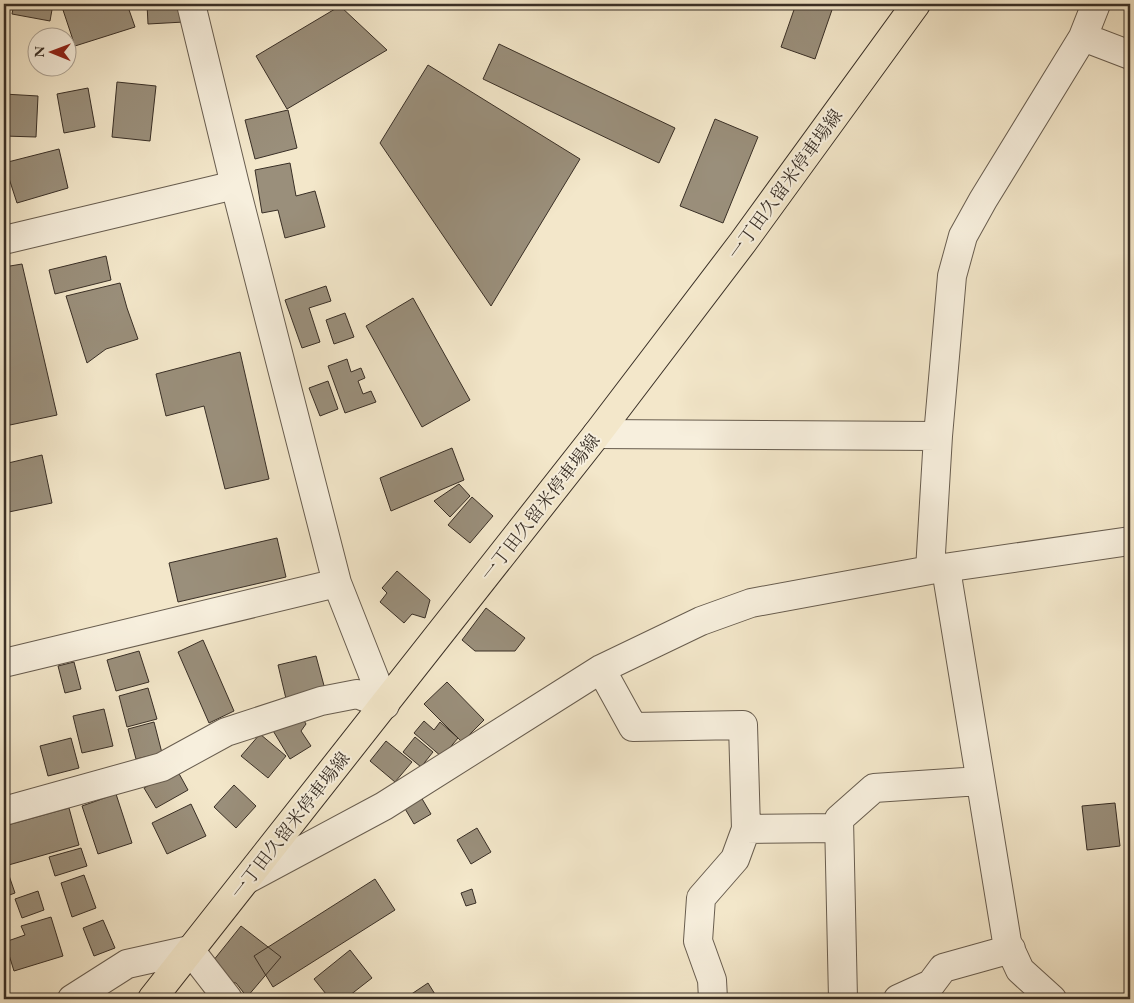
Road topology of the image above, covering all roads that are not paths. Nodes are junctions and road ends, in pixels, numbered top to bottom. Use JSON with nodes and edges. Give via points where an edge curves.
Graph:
{"nodes":[{"id":1,"x":191,"y":4,"type":"edge"},
{"id":2,"x":916,"y":4,"type":"edge"},
{"id":3,"x":1096,"y":4,"type":"edge"},
{"id":4,"x":1083,"y":37,"type":"junction"},
{"id":5,"x":1130,"y":56,"type":"edge"},
{"id":6,"x":235,"y":185,"type":"junction"},
{"id":7,"x":4,"y":240,"type":"edge"},
{"id":8,"x":597,"y":434,"type":"junction"},
{"id":9,"x":938,"y":436,"type":"junction"},
{"id":10,"x":1129,"y":547,"type":"edge"},
{"id":11,"x":938,"y":570,"type":"junction"},
{"id":12,"x":337,"y":583,"type":"junction"},
{"id":13,"x":4,"y":663,"type":"edge"},
{"id":14,"x":601,"y":669,"type":"junction"},
{"id":15,"x":385,"y":705,"type":"junction"},
{"id":16,"x":980,"y":781,"type":"junction"},
{"id":17,"x":4,"y":812,"type":"edge"},
{"id":18,"x":746,"y":828,"type":"junction"},
{"id":19,"x":839,"y":828,"type":"junction"},
{"id":20,"x":246,"y":880,"type":"junction"},
{"id":21,"x":1011,"y":949,"type":"junction"},
{"id":22,"x":190,"y":950,"type":"junction"},
{"id":23,"x":72,"y":999,"type":"edge"},
{"id":24,"x":152,"y":999,"type":"edge"},
{"id":25,"x":228,"y":999,"type":"edge"},
{"id":26,"x":713,"y":999,"type":"edge"},
{"id":27,"x":843,"y":999,"type":"edge"},
{"id":28,"x":898,"y":999,"type":"edge"},
{"id":29,"x":1052,"y":999,"type":"edge"}],
"edges":[{"from":1,"to":6,"type":"street"},
{"from":2,"to":8,"type":"main road","name":"一丁田久留米停車場線","via":[[743,242]]},
{"from":3,"to":4,"type":"street"},
{"from":4,"to":5,"type":"street"},
{"from":4,"to":9,"type":"street","via":[[963,236],[952,276]]},
{"from":6,"to":7,"type":"street"},
{"from":6,"to":12,"type":"street"},
{"from":8,"to":9,"type":"street"},
{"from":8,"to":15,"type":"main road","name":"一丁田久留米停車場線"},
{"from":9,"to":11,"type":"street"},
{"from":10,"to":11,"type":"street"},
{"from":11,"to":14,"type":"street","via":[[751,603],[701,621]]},
{"from":11,"to":16,"type":"street"},
{"from":12,"to":13,"type":"street"},
{"from":12,"to":15,"type":"street"},
{"from":14,"to":18,"type":"street","via":[[633,727],[743,725]]},
{"from":14,"to":20,"type":"street","via":[[384,806]]},
{"from":15,"to":17,"type":"street","via":[[357,694],[322,701],[226,732],[162,767]]},
{"from":15,"to":20,"type":"main road","name":"一丁田久留米停車場線"},
{"from":16,"to":19,"type":"street","via":[[874,788],[839,819]]},
{"from":16,"to":21,"type":"street","via":[[1007,942]]},
{"from":18,"to":19,"type":"street"},
{"from":18,"to":26,"type":"street","via":[[735,859],[701,898],[698,941],[712,980]]},
{"from":19,"to":27,"type":"street"},
{"from":20,"to":22,"type":"main road","name":"一丁田久留米停車場線"},
{"from":21,"to":28,"type":"street","via":[[944,968],[931,984]]},
{"from":21,"to":29,"type":"street","via":[[1020,970]]},
{"from":22,"to":23,"type":"street","via":[[127,964]]},
{"from":22,"to":24,"type":"main road","name":"一丁田久留米停車場線"},
{"from":22,"to":25,"type":"street"}]}
